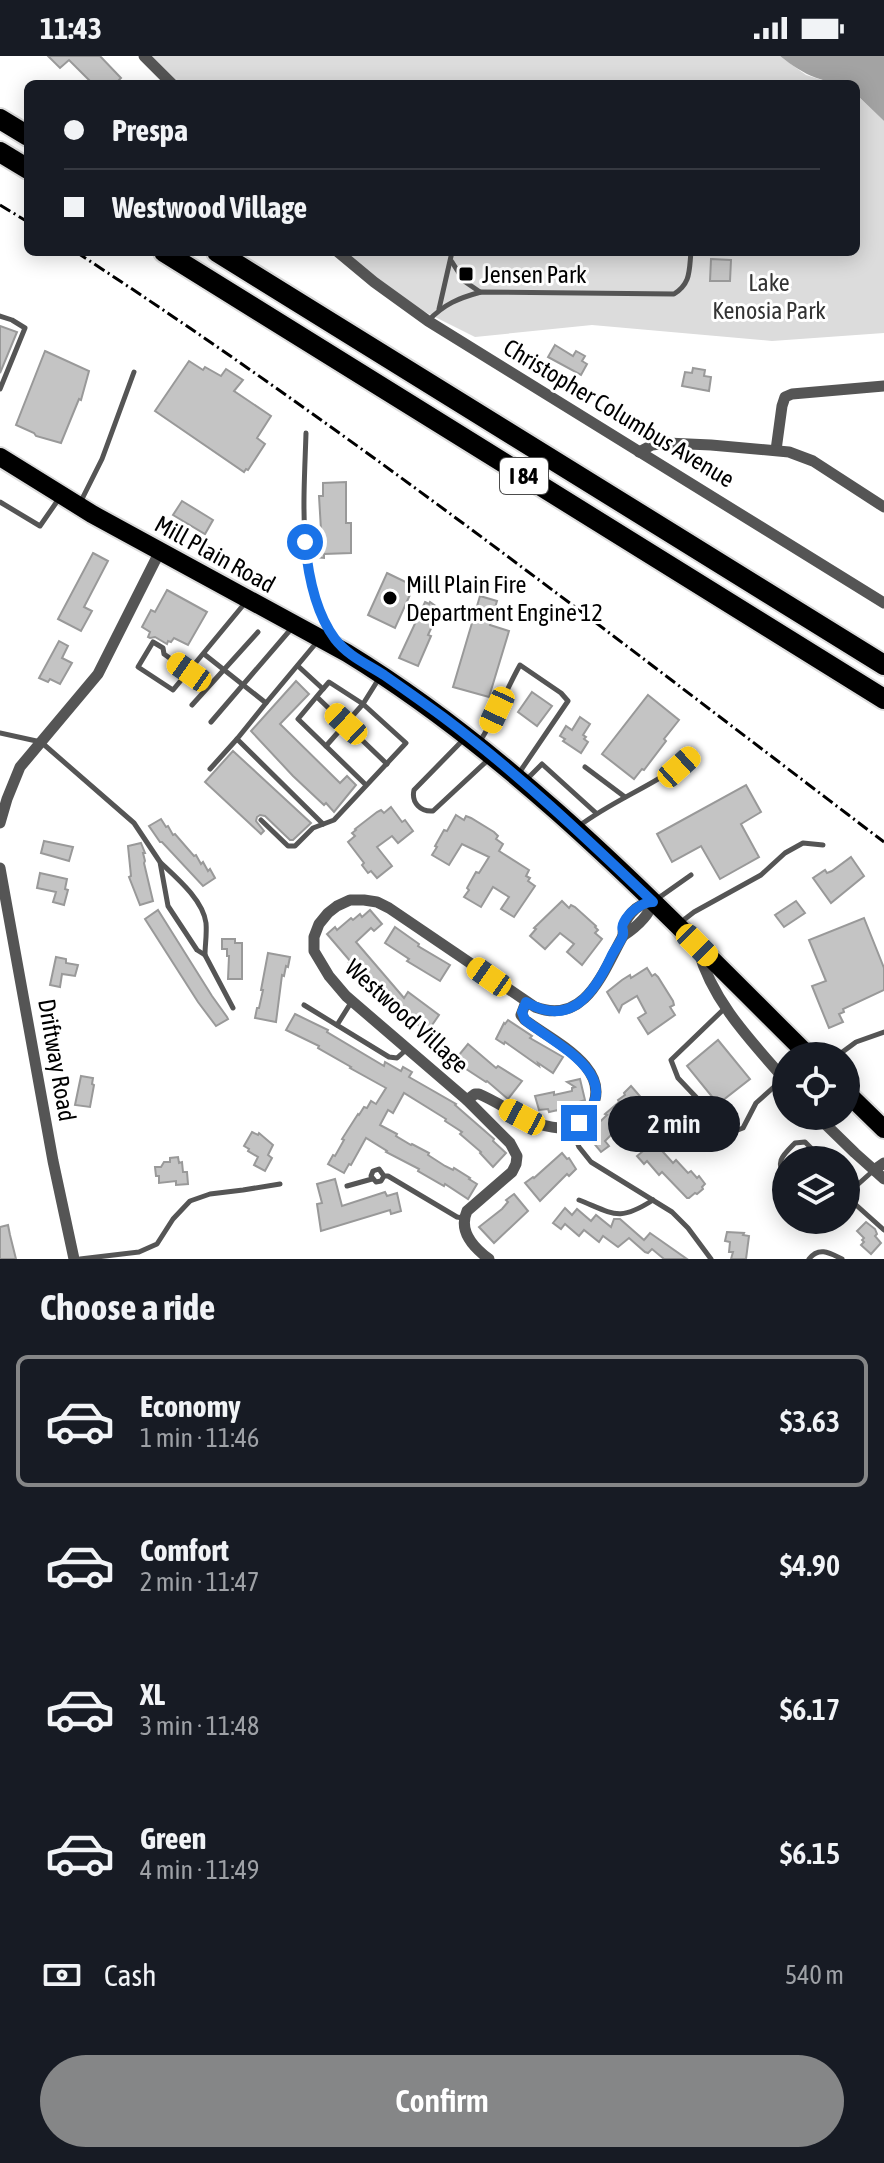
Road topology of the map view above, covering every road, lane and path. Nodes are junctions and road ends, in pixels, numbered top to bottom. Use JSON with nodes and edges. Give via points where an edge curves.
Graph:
{"nodes":[{"id":1,"x":144,"y":56,"type":"edge"},
{"id":2,"x":168,"y":80,"type":"edge"},
{"id":3,"x":0,"y":119,"type":"edge"},
{"id":4,"x":24,"y":134,"type":"edge"},
{"id":5,"x":0,"y":152,"type":"edge"},
{"id":6,"x":24,"y":167,"type":"edge"},
{"id":7,"x":170,"y":256,"type":"edge"},
{"id":8,"x":223,"y":256,"type":"edge"},
{"id":9,"x":343,"y":256,"type":"edge"},
{"id":10,"x":452,"y":256,"type":"edge"},
{"id":11,"x":690,"y":256,"type":"edge"},
{"id":12,"x":451,"y":260,"type":"junction"},
{"id":13,"x":481,"y":292,"type":"junction"},
{"id":14,"x":439,"y":310,"type":"junction"},
{"id":15,"x":0,"y":316,"type":"edge"},
{"id":16,"x":428,"y":321,"type":"junction"},
{"id":17,"x":134,"y":372,"type":"dead end"},
{"id":18,"x":884,"y":386,"type":"edge"},
{"id":19,"x":0,"y":389,"type":"edge"},
{"id":20,"x":306,"y":433,"type":"dead end"},
{"id":21,"x":776,"y":450,"type":"junction"},
{"id":22,"x":639,"y":452,"type":"junction"},
{"id":23,"x":0,"y":457,"type":"edge"},
{"id":24,"x":60,"y":495,"type":"junction"},
{"id":25,"x":0,"y":502,"type":"edge"},
{"id":26,"x":78,"y":506,"type":"junction"},
{"id":27,"x":884,"y":507,"type":"edge"},
{"id":28,"x":160,"y":551,"type":"junction"},
{"id":29,"x":248,"y":599,"type":"junction"},
{"id":30,"x":884,"y":603,"type":"edge"},
{"id":31,"x":295,"y":624,"type":"junction"},
{"id":32,"x":258,"y":632,"type":"dead end"},
{"id":33,"x":320,"y":638,"type":"junction"},
{"id":34,"x":347,"y":653,"type":"junction"},
{"id":35,"x":204,"y":654,"type":"junction"},
{"id":36,"x":884,"y":665,"type":"edge"},
{"id":37,"x":298,"y":666,"type":"junction"},
{"id":38,"x":224,"y":669,"type":"junction"},
{"id":39,"x":189,"y":672,"type":"junction"},
{"id":40,"x":382,"y":674,"type":"junction"},
{"id":41,"x":244,"y":685,"type":"junction"},
{"id":42,"x":323,"y":689,"type":"junction"},
{"id":43,"x":317,"y":697,"type":"junction"},
{"id":44,"x":884,"y":699,"type":"edge"},
{"id":45,"x":266,"y":703,"type":"junction"},
{"id":46,"x":363,"y":704,"type":"junction"},
{"id":47,"x":192,"y":705,"type":"dead end"},
{"id":48,"x":211,"y":722,"type":"dead end"},
{"id":49,"x":346,"y":724,"type":"junction"},
{"id":50,"x":0,"y":733,"type":"edge"},
{"id":51,"x":237,"y":739,"type":"junction"},
{"id":52,"x":41,"y":742,"type":"junction"},
{"id":53,"x":479,"y":745,"type":"junction"},
{"id":54,"x":326,"y":746,"type":"junction"},
{"id":55,"x":695,"y":753,"type":"dead end"},
{"id":56,"x":387,"y":764,"type":"junction"},
{"id":57,"x":585,"y":767,"type":"dead end"},
{"id":58,"x":210,"y":769,"type":"dead end"},
{"id":59,"x":520,"y":780,"type":"junction"},
{"id":60,"x":366,"y":785,"type":"junction"},
{"id":61,"x":625,"y":797,"type":"junction"},
{"id":62,"x":596,"y":813,"type":"junction"},
{"id":63,"x":261,"y":820,"type":"dead end"},
{"id":64,"x":0,"y":823,"type":"edge"},
{"id":65,"x":323,"y":824,"type":"junction"},
{"id":66,"x":575,"y":829,"type":"junction"},
{"id":67,"x":823,"y":845,"type":"dead end"},
{"id":68,"x":160,"y":862,"type":"junction"},
{"id":69,"x":0,"y":868,"type":"edge"},
{"id":70,"x":691,"y":875,"type":"dead end"},
{"id":71,"x":653,"y":902,"type":"junction"},
{"id":72,"x":677,"y":925,"type":"junction"},
{"id":73,"x":697,"y":945,"type":"junction"},
{"id":74,"x":205,"y":955,"type":"junction"},
{"id":75,"x":352,"y":1001,"type":"junction"},
{"id":76,"x":526,"y":1002,"type":"junction"},
{"id":77,"x":304,"y":1005,"type":"dead end"},
{"id":78,"x":725,"y":1007,"type":"junction"},
{"id":79,"x":233,"y":1008,"type":"dead end"},
{"id":80,"x":337,"y":1025,"type":"junction"},
{"id":81,"x":884,"y":1032,"type":"edge"},
{"id":82,"x":795,"y":1042,"type":"edge"},
{"id":83,"x":856,"y":1042,"type":"edge"},
{"id":84,"x":408,"y":1048,"type":"junction"},
{"id":85,"x":772,"y":1063,"type":"edge"},
{"id":86,"x":772,"y":1090,"type":"edge"},
{"id":87,"x":467,"y":1100,"type":"junction"},
{"id":88,"x":860,"y":1106,"type":"edge"},
{"id":89,"x":570,"y":1127,"type":"junction"},
{"id":90,"x":884,"y":1129,"type":"edge"},
{"id":91,"x":834,"y":1130,"type":"edge"},
{"id":92,"x":879,"y":1166,"type":"edge"},
{"id":93,"x":384,"y":1176,"type":"junction"},
{"id":94,"x":372,"y":1179,"type":"junction"},
{"id":95,"x":884,"y":1179,"type":"edge"},
{"id":96,"x":860,"y":1182,"type":"edge"},
{"id":97,"x":280,"y":1184,"type":"dead end"},
{"id":98,"x":347,"y":1186,"type":"dead end"},
{"id":99,"x":579,"y":1200,"type":"dead end"},
{"id":100,"x":653,"y":1200,"type":"junction"},
{"id":101,"x":860,"y":1209,"type":"edge"},
{"id":102,"x":464,"y":1218,"type":"junction"},
{"id":103,"x":884,"y":1230,"type":"edge"},
{"id":104,"x":77,"y":1259,"type":"edge"},
{"id":105,"x":489,"y":1259,"type":"edge"},
{"id":106,"x":711,"y":1259,"type":"edge"},
{"id":107,"x":809,"y":1259,"type":"edge"},
{"id":108,"x":842,"y":1259,"type":"edge"}],
"edges":[{"from":1,"to":2,"type":"street"},
{"from":3,"to":4,"type":"highway"},
{"from":5,"to":6,"type":"highway"},
{"from":7,"to":44,"type":"highway","number":"I 84"},
{"from":8,"to":36,"type":"highway","number":"I 84"},
{"from":9,"to":16,"type":"street","name":"Christopher Columbus Avenue"},
{"from":10,"to":12,"type":"lane"},
{"from":11,"to":13,"type":"lane","via":[[684,287],[674,294]]},
{"from":12,"to":13,"type":"lane","via":[[464,281]]},
{"from":12,"to":14,"type":"lane"},
{"from":13,"to":14,"type":"lane"},
{"from":14,"to":16,"type":"lane"},
{"from":15,"to":19,"type":"lane","via":[[25,328]]},
{"from":16,"to":22,"type":"street","name":"Christopher Columbus Avenue"},
{"from":17,"to":26,"type":"lane","via":[[102,459]]},
{"from":18,"to":21,"type":"street","via":[[785,397]]},
{"from":20,"to":34,"type":"lane","via":[[309,572],[326,626]]},
{"from":21,"to":22,"type":"street","via":[[667,443]]},
{"from":21,"to":27,"type":"street","via":[[813,461]]},
{"from":22,"to":30,"type":"street","name":"Christopher Columbus Avenue"},
{"from":23,"to":24,"type":"main road","name":"Mill Plain Road"},
{"from":24,"to":25,"type":"lane","via":[[40,526]]},
{"from":24,"to":26,"type":"main road","name":"Mill Plain Road"},
{"from":26,"to":28,"type":"main road","name":"Mill Plain Road"},
{"from":28,"to":29,"type":"main road","name":"Mill Plain Road"},
{"from":28,"to":52,"type":"street","via":[[98,674]]},
{"from":29,"to":31,"type":"main road","name":"Mill Plain Road"},
{"from":29,"to":35,"type":"lane"},
{"from":31,"to":33,"type":"main road","name":"Mill Plain Road"},
{"from":31,"to":41,"type":"lane"},
{"from":32,"to":38,"type":"lane"},
{"from":33,"to":34,"type":"main road","name":"Mill Plain Road"},
{"from":33,"to":37,"type":"lane"},
{"from":34,"to":40,"type":"main road","name":"Mill Plain Road"},
{"from":35,"to":38,"type":"lane"},
{"from":35,"to":39,"type":"lane"},
{"from":37,"to":42,"type":"lane"},
{"from":37,"to":45,"type":"lane"},
{"from":38,"to":41,"type":"lane"},
{"from":38,"to":47,"type":"lane"},
{"from":39,"to":39,"type":"lane","via":[[173,690],[138,667],[153,642]]},
{"from":40,"to":46,"type":"lane"},
{"from":40,"to":53,"type":"main road","name":"Mill Plain Road"},
{"from":41,"to":45,"type":"lane"},
{"from":41,"to":48,"type":"lane"},
{"from":42,"to":43,"type":"lane"},
{"from":42,"to":46,"type":"lane","via":[[329,682]]},
{"from":43,"to":49,"type":"lane"},
{"from":43,"to":54,"type":"lane","via":[[298,719]]},
{"from":45,"to":51,"type":"lane"},
{"from":46,"to":49,"type":"lane"},
{"from":46,"to":56,"type":"lane","via":[[406,743]]},
{"from":49,"to":54,"type":"lane"},
{"from":49,"to":56,"type":"lane"},
{"from":50,"to":52,"type":"lane"},
{"from":51,"to":58,"type":"lane"},
{"from":51,"to":65,"type":"lane"},
{"from":52,"to":64,"type":"street","via":[[20,767]]},
{"from":52,"to":68,"type":"lane","via":[[134,823]]},
{"from":53,"to":53,"type":"lane","via":[[414,790],[416,805],[433,811]]},
{"from":53,"to":59,"type":"main road","name":"Mill Plain Road"},
{"from":53,"to":59,"type":"lane","via":[[520,665],[561,693],[568,701]]},
{"from":54,"to":60,"type":"lane"},
{"from":55,"to":61,"type":"lane"},
{"from":56,"to":60,"type":"lane"},
{"from":57,"to":61,"type":"lane"},
{"from":59,"to":62,"type":"lane","via":[[542,764]]},
{"from":59,"to":66,"type":"main road","name":"Mill Plain Road"},
{"from":60,"to":65,"type":"lane","via":[[334,820]]},
{"from":61,"to":62,"type":"lane"},
{"from":62,"to":66,"type":"lane"},
{"from":63,"to":65,"type":"lane","via":[[288,846]]},
{"from":66,"to":71,"type":"main road","name":"Mill Plain Road"},
{"from":67,"to":72,"type":"lane","via":[[803,843]]},
{"from":68,"to":74,"type":"lane","via":[[168,906]]},
{"from":68,"to":74,"type":"lane","via":[[199,906],[206,921]]},
{"from":69,"to":104,"type":"street","name":"Driftway Road","via":[[53,1161]]},
{"from":70,"to":71,"type":"lane"},
{"from":71,"to":72,"type":"main road","name":"Mill Plain Road"},
{"from":71,"to":76,"type":"street","name":"Westwood Village","via":[[650,912],[623,936],[594,989],[574,1006],[553,1012]]},
{"from":72,"to":73,"type":"main road","name":"Mill Plain Road"},
{"from":73,"to":78,"type":"street","name":"Mill Plain Road","via":[[706,975]]},
{"from":73,"to":82,"type":"main road","name":"Mill Plain Road"},
{"from":74,"to":79,"type":"lane"},
{"from":75,"to":76,"type":"street","name":"Westwood Village","via":[[329,976],[313,944],[328,913],[364,900],[389,908]]},
{"from":75,"to":80,"type":"lane"},
{"from":75,"to":84,"type":"street","name":"Westwood Village"},
{"from":76,"to":89,"type":"street","name":"Westwood Village","via":[[521,1015],[525,1020],[578,1057],[594,1079],[593,1105]]},
{"from":77,"to":80,"type":"lane"},
{"from":78,"to":85,"type":"street","name":"Mill Plain Road"},
{"from":78,"to":86,"type":"lane","via":[[671,1060],[678,1078],[730,1133],[743,1128],[756,1103]]},
{"from":80,"to":84,"type":"lane","via":[[389,1057],[397,1058]]},
{"from":81,"to":83,"type":"lane"},
{"from":84,"to":87,"type":"street","name":"Westwood Village"},
{"from":87,"to":89,"type":"street","name":"Westwood Village","via":[[479,1094],[541,1124]]},
{"from":87,"to":102,"type":"street","name":"Westwood Village","via":[[510,1143],[517,1160],[510,1175]]},
{"from":88,"to":90,"type":"main road"},
{"from":89,"to":100,"type":"lane","via":[[591,1162]]},
{"from":91,"to":92,"type":"street"},
{"from":92,"to":95,"type":"street"},
{"from":92,"to":96,"type":"lane"},
{"from":93,"to":94,"type":"lane","via":[[379,1182]]},
{"from":93,"to":94,"type":"lane","via":[[376,1169]]},
{"from":93,"to":102,"type":"lane"},
{"from":94,"to":98,"type":"lane"},
{"from":97,"to":104,"type":"lane","via":[[190,1201],[157,1244],[139,1252]]},
{"from":99,"to":100,"type":"lane","via":[[626,1215]]},
{"from":100,"to":106,"type":"lane","via":[[688,1228]]},
{"from":101,"to":103,"type":"lane"},
{"from":102,"to":105,"type":"street","via":[[470,1241]]},
{"from":107,"to":108,"type":"lane","via":[[826,1251]]}]}
